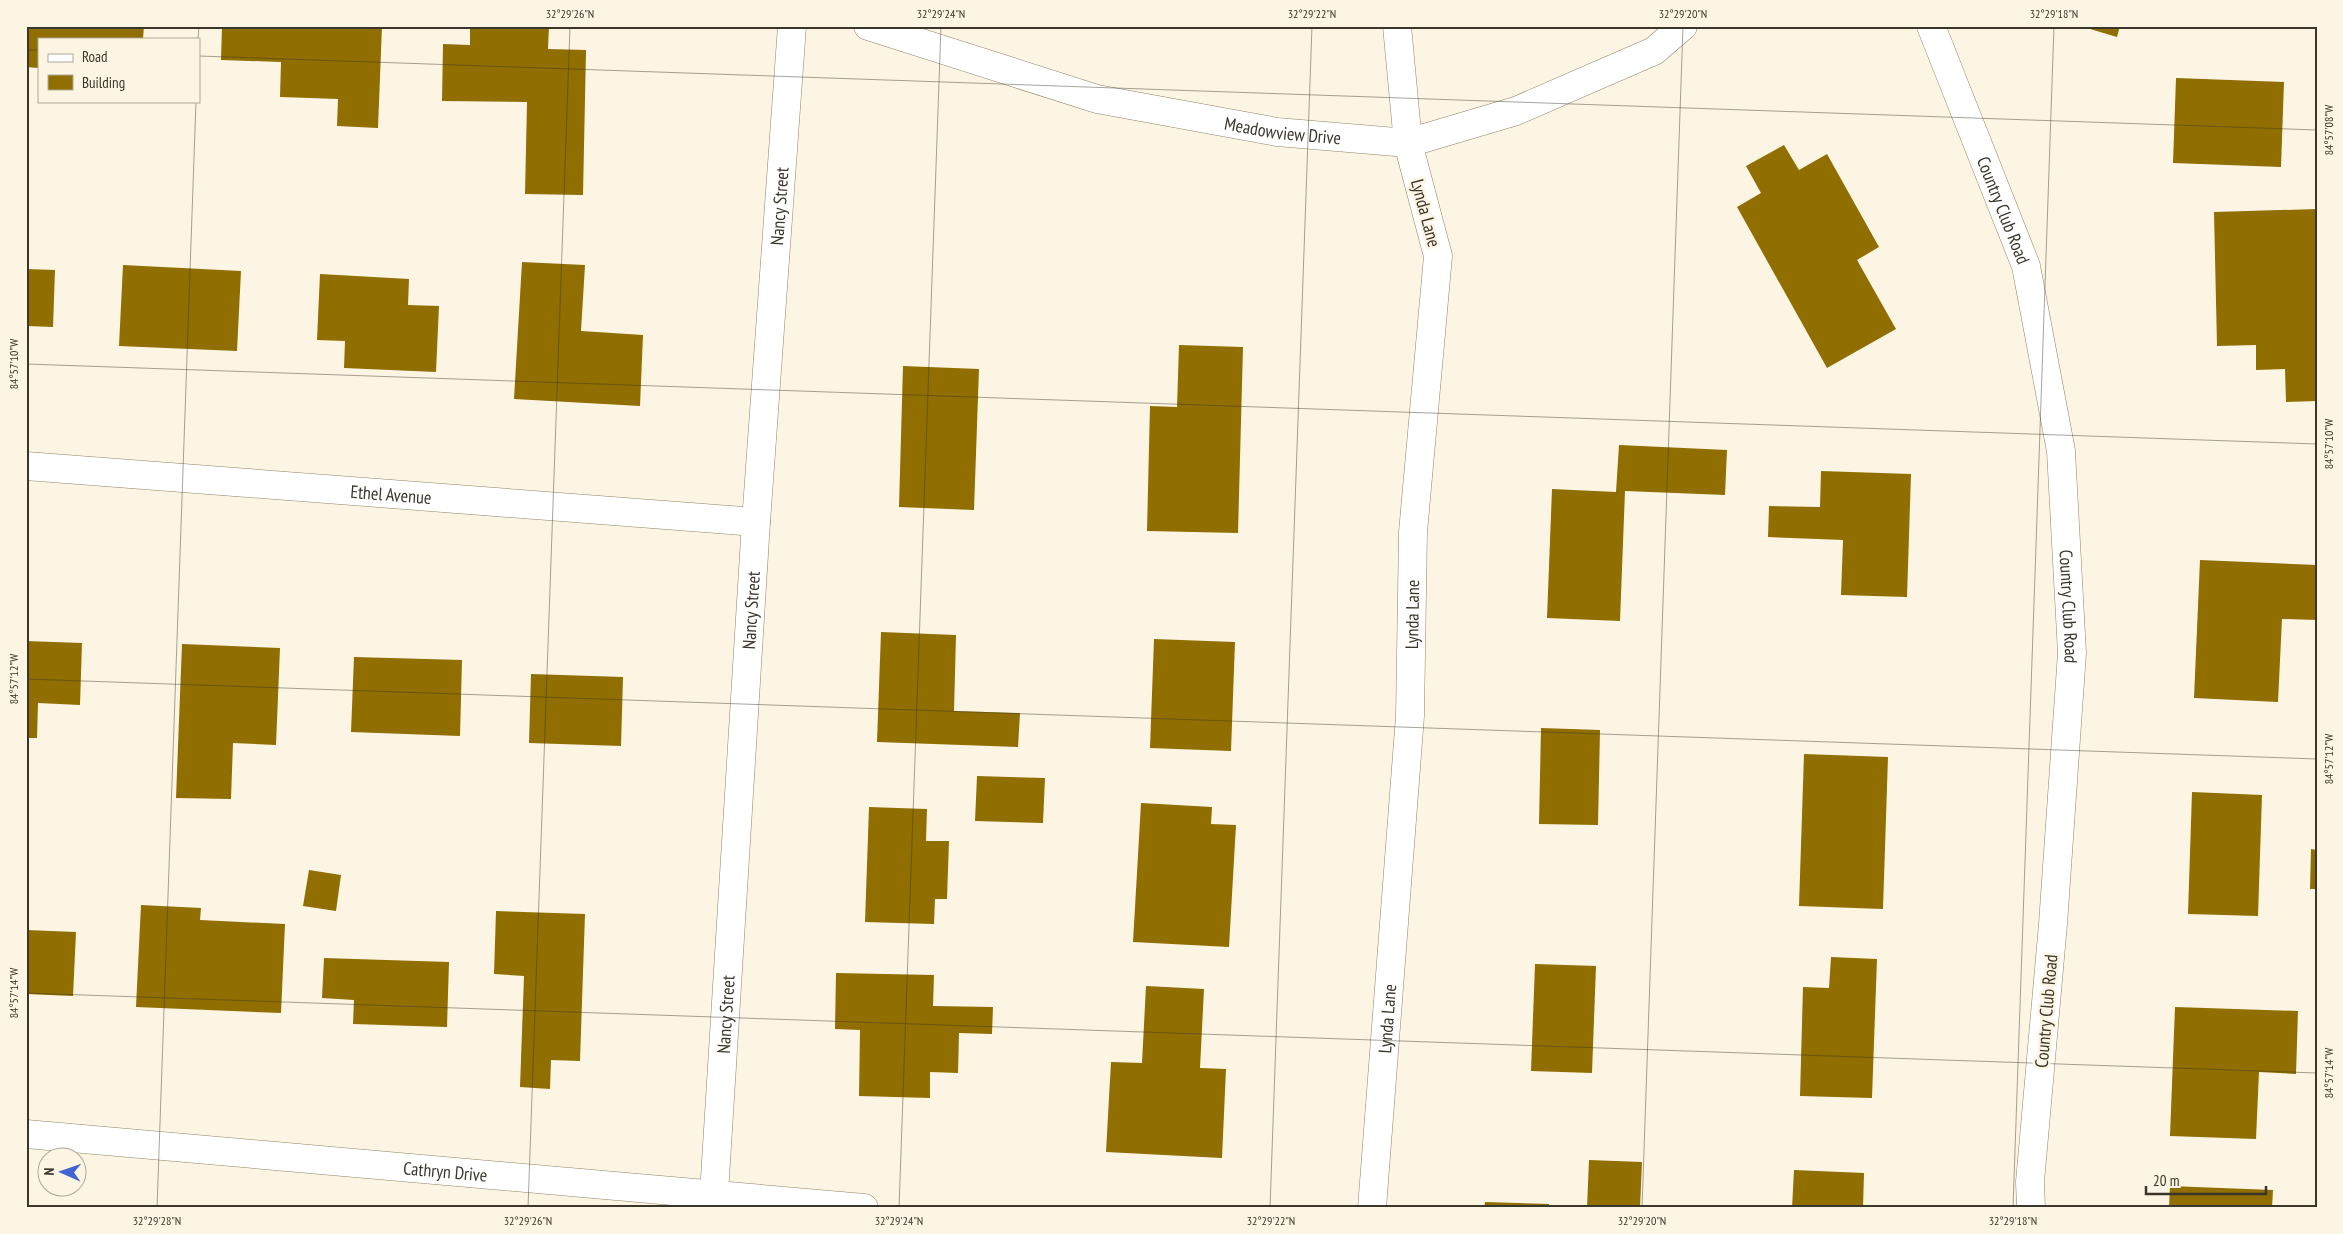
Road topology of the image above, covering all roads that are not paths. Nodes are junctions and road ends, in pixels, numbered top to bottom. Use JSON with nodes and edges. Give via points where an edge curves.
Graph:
{"nodes":[{"id":1,"x":792,"y":26,"type":"edge"},
{"id":2,"x":868,"y":26,"type":"edge"},
{"id":3,"x":1397,"y":26,"type":"edge"},
{"id":4,"x":1683,"y":26,"type":"edge"},
{"id":5,"x":1931,"y":26,"type":"edge"},
{"id":6,"x":1408,"y":143,"type":"junction"},
{"id":7,"x":26,"y":466,"type":"edge"},
{"id":8,"x":756,"y":522,"type":"junction"},
{"id":9,"x":26,"y":1134,"type":"edge"},
{"id":10,"x":714,"y":1194,"type":"junction"},
{"id":11,"x":864,"y":1208,"type":"edge"},
{"id":12,"x":1372,"y":1208,"type":"edge"},
{"id":13,"x":2031,"y":1208,"type":"edge"}],
"edges":[{"from":1,"to":8,"type":"street","name":"Nancy Street"},
{"from":2,"to":6,"type":"street","name":"Meadowview Drive","via":[[1097,100],[1277,132]]},
{"from":3,"to":6,"type":"street","name":"Lynda Lane"},
{"from":4,"to":6,"type":"street","name":"Meadowview Drive","via":[[1654,51],[1516,111]]},
{"from":5,"to":13,"type":"street","name":"Country Club Road","via":[[2026,266],[2061,451],[2072,653],[2053,924],[2030,1182]]},
{"from":6,"to":12,"type":"street","name":"Lynda Lane","via":[[1438,256],[1413,532],[1410,716]]},
{"from":7,"to":8,"type":"street","name":"Ethel Avenue"},
{"from":8,"to":10,"type":"street","name":"Nancy Street"},
{"from":9,"to":10,"type":"street","name":"Cathryn Drive"},
{"from":10,"to":11,"type":"street","name":"Cathryn Drive"}]}
